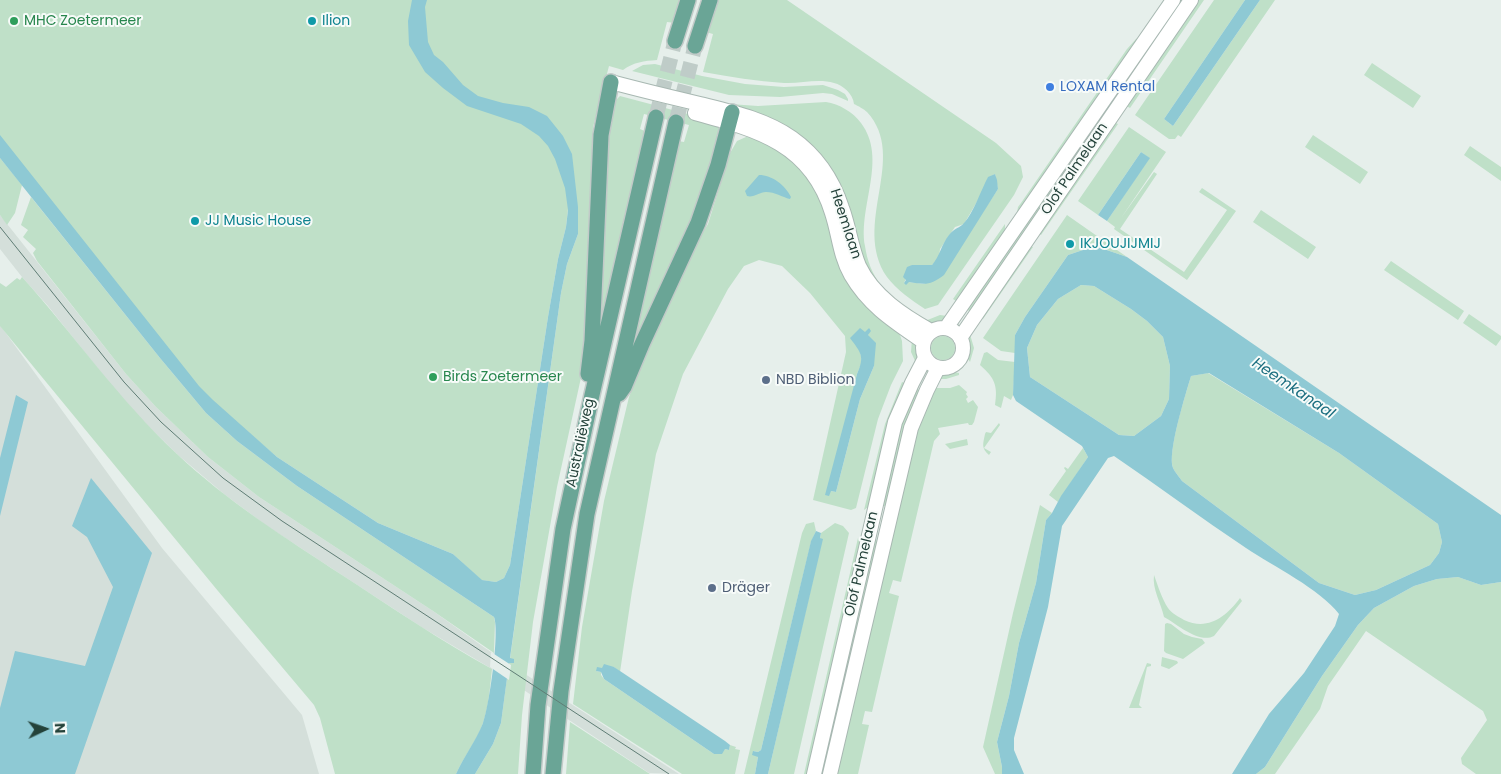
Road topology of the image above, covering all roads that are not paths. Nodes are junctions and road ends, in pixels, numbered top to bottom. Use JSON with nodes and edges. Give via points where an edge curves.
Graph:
{"nodes":[{"id":1,"x":688,"y":0,"type":"edge"},
{"id":2,"x":710,"y":0,"type":"edge"},
{"id":3,"x":1173,"y":0,"type":"edge"},
{"id":4,"x":1191,"y":0,"type":"edge"},
{"id":5,"x":675,"y":41,"type":"tunnel mouth"},
{"id":6,"x":695,"y":46,"type":"tunnel mouth"},
{"id":7,"x":611,"y":86,"type":"joint"},
{"id":8,"x":656,"y":117,"type":"tunnel mouth"},
{"id":9,"x":730,"y":117,"type":"junction"},
{"id":10,"x":676,"y":122,"type":"tunnel mouth"},
{"id":11,"x":946,"y":328,"type":"junction"},
{"id":12,"x":927,"y":336,"type":"junction"},
{"id":13,"x":960,"y":338,"type":"junction"},
{"id":14,"x":925,"y":358,"type":"junction"},
{"id":15,"x":938,"y":368,"type":"junction"},
{"id":16,"x":592,"y":395,"type":"junction"},
{"id":17,"x":611,"y":403,"type":"junction"},
{"id":18,"x":533,"y":774,"type":"edge"},
{"id":19,"x":553,"y":774,"type":"edge"},
{"id":20,"x":814,"y":774,"type":"edge"},
{"id":21,"x":830,"y":774,"type":"edge"}],
"edges":[{"from":1,"to":5,"type":"main road"},
{"from":2,"to":6,"type":"main road"},
{"from":3,"to":11,"type":"street","name":"Olof Palmelaan"},
{"from":4,"to":13,"type":"street","name":"Olof Palmelaan"},
{"from":7,"to":9,"type":"street","name":"Heemlaan"},
{"from":7,"to":16,"type":"main road","via":[[601,135],[588,372]]},
{"from":8,"to":16,"type":"main road","name":"Australiëweg"},
{"from":9,"to":12,"type":"street","name":"Heemlaan","via":[[788,148],[807,166],[823,190],[850,274],[884,315]]},
{"from":9,"to":17,"type":"main road","via":[[718,165],[695,231],[624,387]]},
{"from":10,"to":17,"type":"main road","name":"Australiëweg"},
{"from":11,"to":12,"type":"street","via":[[936,329]]},
{"from":11,"to":13,"type":"street"},
{"from":12,"to":14,"type":"street","via":[[922,350]]},
{"from":13,"to":15,"type":"street","via":[[963,346],[960,359],[952,366]]},
{"from":14,"to":15,"type":"street"},
{"from":14,"to":20,"type":"street","name":"Olof Palmelaan","via":[[896,422]]},
{"from":15,"to":21,"type":"street","name":"Olof Palmelaan","via":[[911,428]]},
{"from":16,"to":18,"type":"main road","name":"Australiëweg","via":[[562,538],[538,705]]},
{"from":17,"to":19,"type":"main road","name":"Australiëweg","via":[[587,514],[561,691]]}]}
